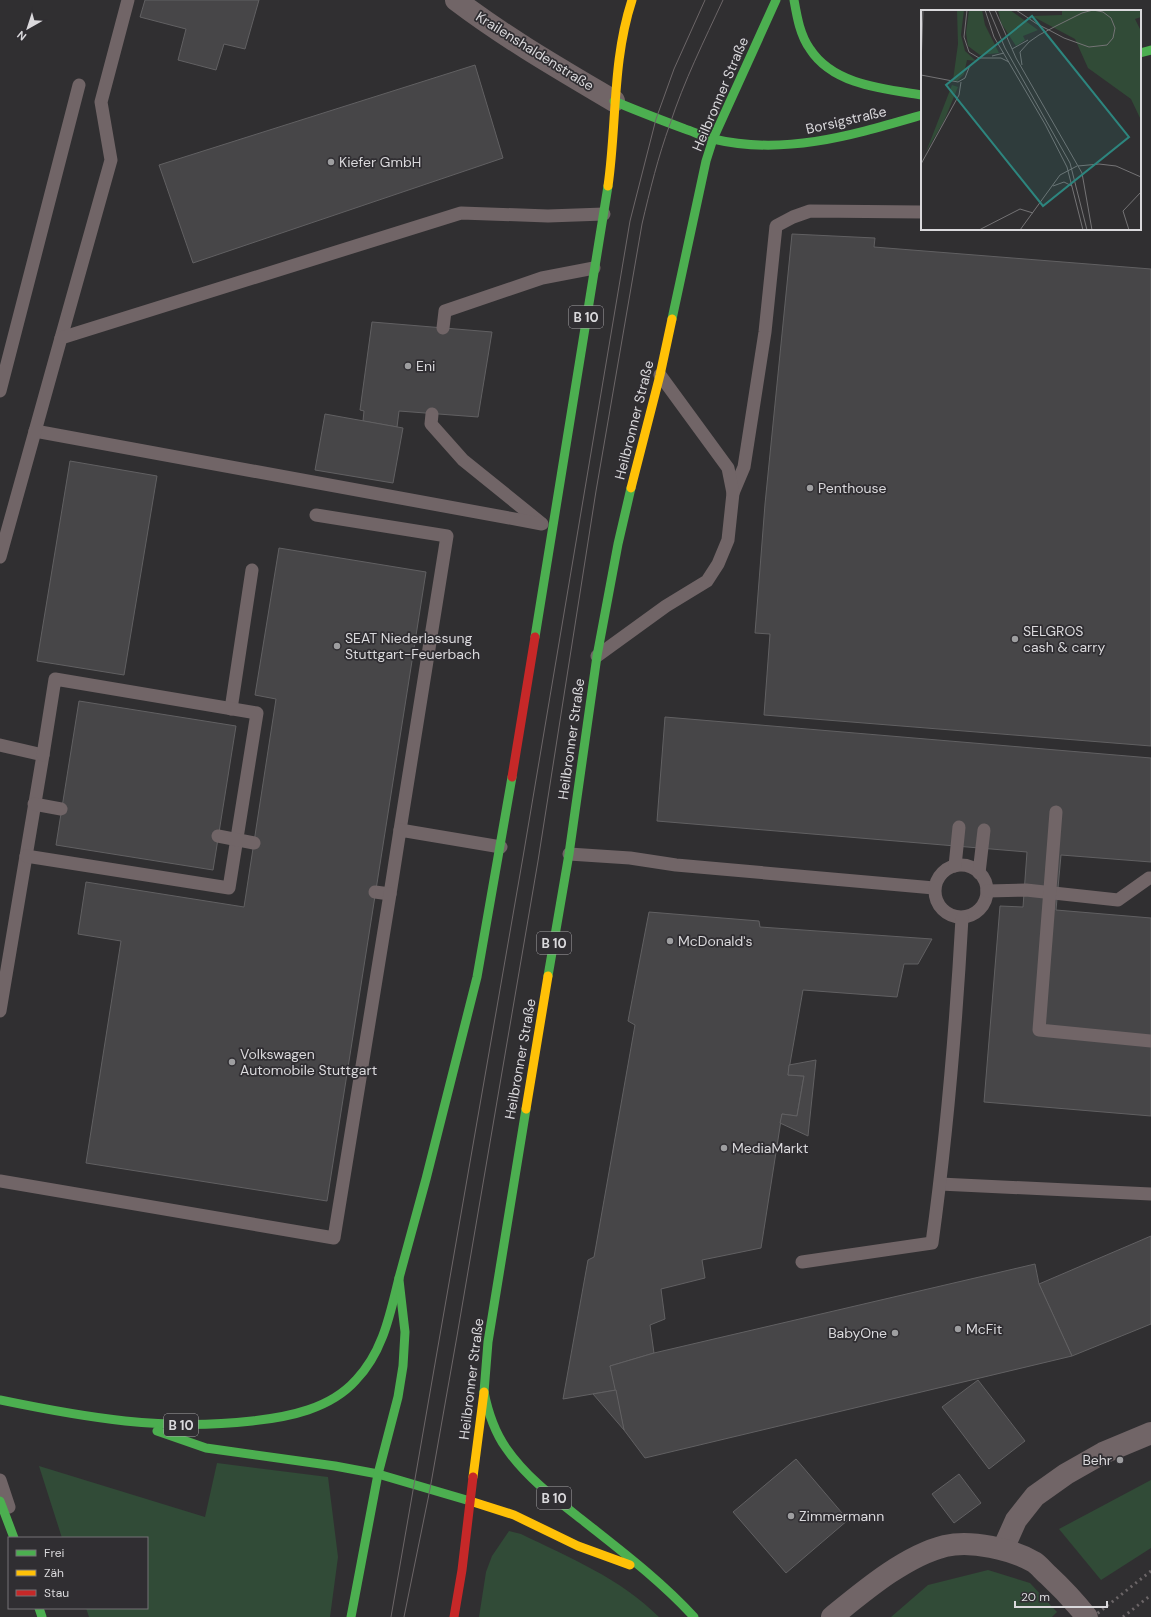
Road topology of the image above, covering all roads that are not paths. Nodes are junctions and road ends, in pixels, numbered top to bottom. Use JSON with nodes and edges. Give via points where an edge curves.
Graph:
{"nodes":[{"id":1,"x":128,"y":0,"type":"edge"},
{"id":2,"x":456,"y":0,"type":"edge"},
{"id":3,"x":632,"y":0,"type":"edge"},
{"id":4,"x":776,"y":0,"type":"edge"},
{"id":5,"x":794,"y":0,"type":"edge"},
{"id":6,"x":1151,"y":50,"type":"edge"},
{"id":7,"x":1141,"y":53,"type":"edge"},
{"id":8,"x":79,"y":85,"type":"dead end"},
{"id":9,"x":921,"y":95,"type":"edge"},
{"id":10,"x":614,"y":101,"type":"junction"},
{"id":11,"x":921,"y":115,"type":"edge"},
{"id":12,"x":713,"y":139,"type":"junction"},
{"id":13,"x":921,"y":212,"type":"edge"},
{"id":14,"x":604,"y":214,"type":"junction"},
{"id":15,"x":594,"y":268,"type":"junction"},
{"id":16,"x":443,"y":328,"type":"dead end"},
{"id":17,"x":60,"y":338,"type":"junction"},
{"id":18,"x":660,"y":375,"type":"junction"},
{"id":19,"x":0,"y":391,"type":"edge"},
{"id":20,"x":432,"y":414,"type":"dead end"},
{"id":21,"x":35,"y":431,"type":"junction"},
{"id":22,"x":733,"y":493,"type":"junction"},
{"id":23,"x":316,"y":514,"type":"dead end"},
{"id":24,"x":547,"y":528,"type":"junction"},
{"id":25,"x":0,"y":557,"type":"edge"},
{"id":26,"x":252,"y":570,"type":"dead end"},
{"id":27,"x":597,"y":656,"type":"junction"},
{"id":28,"x":231,"y":709,"type":"junction"},
{"id":29,"x":0,"y":745,"type":"edge"},
{"id":30,"x":42,"y":754,"type":"junction"},
{"id":31,"x":34,"y":804,"type":"junction"},
{"id":32,"x":62,"y":809,"type":"dead end"},
{"id":33,"x":1056,"y":812,"type":"dead end"},
{"id":34,"x":959,"y":827,"type":"dead end"},
{"id":35,"x":400,"y":830,"type":"junction"},
{"id":36,"x":984,"y":830,"type":"dead end"},
{"id":37,"x":236,"y":841,"type":"junction"},
{"id":38,"x":254,"y":843,"type":"dead end"},
{"id":39,"x":501,"y":848,"type":"junction"},
{"id":40,"x":569,"y":854,"type":"junction"},
{"id":41,"x":26,"y":856,"type":"junction"},
{"id":42,"x":955,"y":866,"type":"junction"},
{"id":43,"x":979,"y":873,"type":"junction"},
{"id":44,"x":1151,"y":878,"type":"edge"},
{"id":45,"x":934,"y":888,"type":"junction"},
{"id":46,"x":987,"y":891,"type":"junction"},
{"id":47,"x":375,"y":892,"type":"dead end"},
{"id":48,"x":390,"y":894,"type":"junction"},
{"id":49,"x":962,"y":918,"type":"junction"},
{"id":50,"x":0,"y":1011,"type":"edge"},
{"id":51,"x":1151,"y":1041,"type":"edge"},
{"id":52,"x":0,"y":1181,"type":"edge"},
{"id":53,"x":940,"y":1184,"type":"junction"},
{"id":54,"x":1151,"y":1194,"type":"edge"},
{"id":55,"x":802,"y":1262,"type":"dead end"},
{"id":56,"x":399,"y":1278,"type":"junction"},
{"id":57,"x":484,"y":1392,"type":"junction"},
{"id":58,"x":0,"y":1400,"type":"edge"},
{"id":59,"x":133,"y":1423,"type":"junction"},
{"id":60,"x":1151,"y":1433,"type":"edge"},
{"id":61,"x":378,"y":1474,"type":"junction"},
{"id":62,"x":0,"y":1480,"type":"edge"},
{"id":63,"x":0,"y":1501,"type":"edge"},
{"id":64,"x":470,"y":1501,"type":"junction"},
{"id":65,"x":14,"y":1537,"type":"edge"},
{"id":66,"x":20,"y":1537,"type":"edge"},
{"id":67,"x":1003,"y":1550,"type":"junction"},
{"id":68,"x":657,"y":1580,"type":"junction"},
{"id":69,"x":351,"y":1617,"type":"edge"},
{"id":70,"x":454,"y":1617,"type":"edge"},
{"id":71,"x":694,"y":1617,"type":"edge"},
{"id":72,"x":832,"y":1617,"type":"edge"},
{"id":73,"x":1088,"y":1617,"type":"edge"}],
"edges":[{"from":1,"to":17,"type":"lane","via":[[101,102],[111,160]]},
{"from":2,"to":10,"type":"street","name":"Krailenshaldenstraße","via":[[515,42]]},
{"from":3,"to":10,"type":"main road","number":"B 10","via":[[619,46]]},
{"from":4,"to":12,"type":"main road","name":"Heilbronner Straße","number":"B 10"},
{"from":5,"to":9,"type":"main road","via":[[798,20],[810,50],[826,67],[854,81]]},
{"from":6,"to":7,"type":"main road"},
{"from":8,"to":19,"type":"lane"},
{"from":10,"to":12,"type":"main road","name":"Borsigstraße"},
{"from":10,"to":14,"type":"main road","number":"B 10","via":[[612,149]]},
{"from":11,"to":12,"type":"main road","name":"Borsigstraße","via":[[811,144],[754,146]]},
{"from":12,"to":18,"type":"main road","name":"Heilbronner Straße","number":"B 10","via":[[706,161]]},
{"from":13,"to":22,"type":"lane","via":[[810,212],[776,226],[765,332],[744,467]]},
{"from":14,"to":15,"type":"main road","number":"B 10"},
{"from":14,"to":17,"type":"lane","via":[[548,216],[461,213]]},
{"from":15,"to":16,"type":"lane","via":[[542,278],[445,311]]},
{"from":15,"to":24,"type":"main road","number":"B 10"},
{"from":17,"to":21,"type":"lane"},
{"from":18,"to":22,"type":"lane","via":[[728,468]]},
{"from":18,"to":27,"type":"main road","name":"Heilbronner Straße","number":"B 10","via":[[620,536]]},
{"from":20,"to":24,"type":"lane","via":[[431,424],[463,460]]},
{"from":21,"to":24,"type":"lane"},
{"from":21,"to":25,"type":"lane"},
{"from":22,"to":27,"type":"lane","via":[[728,540],[718,564],[707,581],[666,606]]},
{"from":23,"to":35,"type":"lane","via":[[447,536]]},
{"from":24,"to":39,"type":"main road","number":"B 10"},
{"from":26,"to":28,"type":"lane"},
{"from":27,"to":40,"type":"main road","name":"Heilbronner Straße","number":"B 10"},
{"from":28,"to":30,"type":"lane","via":[[55,679]]},
{"from":28,"to":37,"type":"lane","via":[[257,713]]},
{"from":29,"to":30,"type":"lane"},
{"from":30,"to":31,"type":"lane"},
{"from":31,"to":32,"type":"lane"},
{"from":31,"to":41,"type":"lane"},
{"from":33,"to":51,"type":"lane","bridge":true,"via":[[1039,1030]]},
{"from":34,"to":42,"type":"lane"},
{"from":35,"to":39,"type":"lane"},
{"from":35,"to":48,"type":"lane"},
{"from":36,"to":43,"type":"lane"},
{"from":37,"to":38,"type":"lane","bridge":true,"via":[[218,836]]},
{"from":37,"to":41,"type":"lane","via":[[228,888]]},
{"from":39,"to":56,"type":"main road","number":"B 10","via":[[477,977]]},
{"from":40,"to":45,"type":"lane"},
{"from":40,"to":57,"type":"main road","name":"Heilbronner Straße","number":"B 10","via":[[501,1256],[488,1342]]},
{"from":41,"to":50,"type":"lane"},
{"from":42,"to":43,"type":"lane","via":[[964,865]]},
{"from":42,"to":45,"type":"lane","via":[[941,874]]},
{"from":43,"to":46,"type":"lane","via":[[985,881]]},
{"from":44,"to":46,"type":"lane","via":[[1118,900],[1026,890]]},
{"from":45,"to":49,"type":"lane","via":[[937,903],[947,914]]},
{"from":46,"to":49,"type":"lane","via":[[980,910]]},
{"from":47,"to":48,"type":"lane"},
{"from":48,"to":52,"type":"lane","via":[[334,1238]]},
{"from":49,"to":53,"type":"lane","via":[[955,1038]]},
{"from":53,"to":54,"type":"lane"},
{"from":53,"to":55,"type":"lane","via":[[932,1243]]},
{"from":56,"to":59,"type":"main road","number":"B 10","via":[[388,1321],[368,1366],[341,1393],[328,1402],[285,1417],[229,1424]]},
{"from":56,"to":61,"type":"main road","via":[[399,1295],[405,1324],[405,1350],[402,1375]]},
{"from":57,"to":64,"type":"main road","name":"Heilbronner Straße"},
{"from":57,"to":68,"type":"main road","number":"B 10","via":[[488,1414],[502,1442],[529,1475],[552,1497]]},
{"from":58,"to":59,"type":"main road","number":"B 10"},
{"from":59,"to":61,"type":"main road","number":"B 10","via":[[206,1448]]},
{"from":60,"to":67,"type":"street","via":[[1091,1460],[1035,1496],[1016,1520]]},
{"from":61,"to":64,"type":"main road"},
{"from":61,"to":69,"type":"main road"},
{"from":62,"to":66,"type":"lane"},
{"from":63,"to":65,"type":"main road"},
{"from":64,"to":68,"type":"main road","number":"B 10","via":[[526,1520],[578,1546],[627,1564]]},
{"from":64,"to":70,"type":"main road","name":"Heilbronner Straße"},
{"from":67,"to":72,"type":"street","via":[[976,1545],[946,1546],[909,1560]]},
{"from":67,"to":73,"type":"street","via":[[1035,1563]]},
{"from":68,"to":71,"type":"main road","number":"B 10","via":[[682,1602]]}]}
